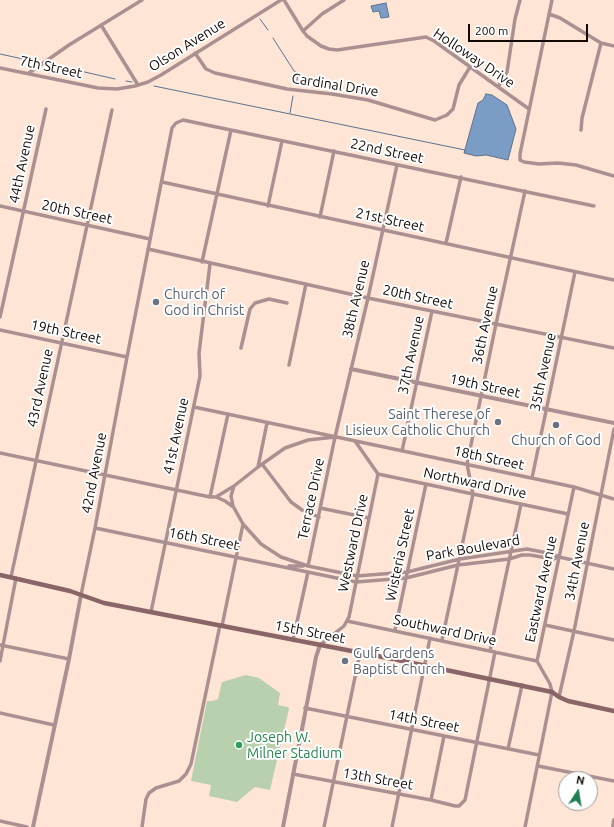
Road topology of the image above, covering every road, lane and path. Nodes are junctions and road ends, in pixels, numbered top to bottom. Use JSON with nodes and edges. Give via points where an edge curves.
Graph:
{"nodes":[{"id":1,"x":142,"y":0,"type":"edge"},
{"id":2,"x":281,"y":0,"type":"edge"},
{"id":3,"x":284,"y":0,"type":"edge"},
{"id":4,"x":344,"y":0,"type":"edge"},
{"id":5,"x":520,"y":0,"type":"edge"},
{"id":6,"x":552,"y":0,"type":"edge"},
{"id":7,"x":549,"y":14,"type":"junction"},
{"id":8,"x":101,"y":25,"type":"junction"},
{"id":9,"x":303,"y":31,"type":"junction"},
{"id":10,"x":600,"y":43,"type":"junction"},
{"id":11,"x":614,"y":46,"type":"edge"},
{"id":12,"x":195,"y":54,"type":"junction"},
{"id":13,"x":470,"y":67,"type":"junction"},
{"id":14,"x":0,"y":68,"type":"edge"},
{"id":15,"x":29,"y":74,"type":"junction"},
{"id":16,"x":138,"y":85,"type":"junction"},
{"id":17,"x":498,"y":87,"type":"junction"},
{"id":18,"x":98,"y":88,"type":"joint"},
{"id":19,"x":46,"y":109,"type":"dead end"},
{"id":20,"x":529,"y":109,"type":"junction"},
{"id":21,"x":112,"y":110,"type":"dead end"},
{"id":22,"x":176,"y":123,"type":"joint"},
{"id":23,"x":231,"y":130,"type":"junction"},
{"id":24,"x":581,"y":130,"type":"dead end"},
{"id":25,"x":282,"y":141,"type":"junction"},
{"id":26,"x":334,"y":151,"type":"junction"},
{"id":27,"x":397,"y":165,"type":"junction"},
{"id":28,"x":614,"y":176,"type":"edge"},
{"id":29,"x":461,"y":177,"type":"junction"},
{"id":30,"x":162,"y":182,"type":"junction"},
{"id":31,"x":525,"y":191,"type":"junction"},
{"id":32,"x":216,"y":195,"type":"junction"},
{"id":33,"x":0,"y":206,"type":"edge"},
{"id":34,"x":268,"y":206,"type":"junction"},
{"id":35,"x":594,"y":206,"type":"dead end"},
{"id":36,"x":23,"y":211,"type":"junction"},
{"id":37,"x":320,"y":217,"type":"junction"},
{"id":38,"x":87,"y":225,"type":"junction"},
{"id":39,"x":383,"y":230,"type":"junction"},
{"id":40,"x":150,"y":239,"type":"junction"},
{"id":41,"x":446,"y":243,"type":"junction"},
{"id":42,"x":148,"y":249,"type":"junction"},
{"id":43,"x":511,"y":258,"type":"junction"},
{"id":44,"x":202,"y":262,"type":"junction"},
{"id":45,"x":210,"y":264,"type":"junction"},
{"id":46,"x":575,"y":272,"type":"junction"},
{"id":47,"x":614,"y":280,"type":"edge"},
{"id":48,"x":306,"y":284,"type":"junction"},
{"id":49,"x":368,"y":298,"type":"junction"},
{"id":50,"x":287,"y":303,"type":"dead end"},
{"id":51,"x":432,"y":311,"type":"junction"},
{"id":52,"x":0,"y":317,"type":"edge"},
{"id":53,"x":496,"y":324,"type":"junction"},
{"id":54,"x":0,"y":330,"type":"edge"},
{"id":55,"x":561,"y":337,"type":"junction"},
{"id":56,"x":61,"y":342,"type":"junction"},
{"id":57,"x":241,"y":348,"type":"dead end"},
{"id":58,"x":614,"y":348,"type":"edge"},
{"id":59,"x":127,"y":357,"type":"junction"},
{"id":60,"x":289,"y":365,"type":"dead end"},
{"id":61,"x":352,"y":369,"type":"junction"},
{"id":62,"x":416,"y":383,"type":"junction"},
{"id":63,"x":482,"y":396,"type":"junction"},
{"id":64,"x":194,"y":408,"type":"junction"},
{"id":65,"x":546,"y":410,"type":"junction"},
{"id":66,"x":228,"y":414,"type":"junction"},
{"id":67,"x":267,"y":423,"type":"junction"},
{"id":68,"x":614,"y":424,"type":"edge"},
{"id":69,"x":614,"y":429,"type":"edge"},
{"id":70,"x":335,"y":437,"type":"junction"},
{"id":71,"x":354,"y":441,"type":"junction"},
{"id":72,"x":402,"y":451,"type":"junction"},
{"id":73,"x":0,"y":453,"type":"edge"},
{"id":74,"x":36,"y":460,"type":"junction"},
{"id":75,"x":262,"y":464,"type":"junction"},
{"id":76,"x":467,"y":464,"type":"junction"},
{"id":77,"x":258,"y":467,"type":"junction"},
{"id":78,"x":378,"y":474,"type":"junction"},
{"id":79,"x":105,"y":475,"type":"junction"},
{"id":80,"x":532,"y":478,"type":"junction"},
{"id":81,"x":426,"y":484,"type":"junction"},
{"id":82,"x":234,"y":486,"type":"junction"},
{"id":83,"x":574,"y":486,"type":"junction"},
{"id":84,"x":176,"y":490,"type":"junction"},
{"id":85,"x":473,"y":494,"type":"junction"},
{"id":86,"x":601,"y":494,"type":"junction"},
{"id":87,"x":210,"y":496,"type":"junction"},
{"id":88,"x":216,"y":497,"type":"junction"},
{"id":89,"x":614,"y":499,"type":"edge"},
{"id":90,"x":521,"y":504,"type":"junction"},
{"id":91,"x":233,"y":506,"type":"junction"},
{"id":92,"x":320,"y":508,"type":"junction"},
{"id":93,"x":568,"y":514,"type":"junction"},
{"id":94,"x":318,"y":517,"type":"junction"},
{"id":95,"x":369,"y":518,"type":"junction"},
{"id":96,"x":243,"y":524,"type":"junction"},
{"id":97,"x":95,"y":528,"type":"junction"},
{"id":98,"x":166,"y":542,"type":"junction"},
{"id":99,"x":511,"y":552,"type":"junction"},
{"id":100,"x":236,"y":557,"type":"junction"},
{"id":101,"x":559,"y":557,"type":"junction"},
{"id":102,"x":509,"y":558,"type":"junction"},
{"id":103,"x":460,"y":559,"type":"junction"},
{"id":104,"x":587,"y":563,"type":"junction"},
{"id":105,"x":458,"y":565,"type":"junction"},
{"id":106,"x":280,"y":566,"type":"junction"},
{"id":107,"x":308,"y":566,"type":"junction"},
{"id":108,"x":614,"y":569,"type":"edge"},
{"id":109,"x":308,"y":572,"type":"junction"},
{"id":110,"x":407,"y":572,"type":"junction"},
{"id":111,"x":0,"y":575,"type":"edge"},
{"id":112,"x":357,"y":576,"type":"junction"},
{"id":113,"x":11,"y":577,"type":"junction"},
{"id":114,"x":16,"y":578,"type":"junction"},
{"id":115,"x":406,"y":578,"type":"junction"},
{"id":116,"x":356,"y":582,"type":"junction"},
{"id":117,"x":81,"y":595,"type":"junction"},
{"id":118,"x":151,"y":612,"type":"junction"},
{"id":119,"x":347,"y":621,"type":"junction"},
{"id":120,"x":545,"y":625,"type":"junction"},
{"id":121,"x":221,"y":626,"type":"junction"},
{"id":122,"x":395,"y":630,"type":"junction"},
{"id":123,"x":574,"y":631,"type":"junction"},
{"id":124,"x":430,"y":638,"type":"junction"},
{"id":125,"x":293,"y":640,"type":"junction"},
{"id":126,"x":442,"y":640,"type":"junction"},
{"id":127,"x":614,"y":640,"type":"edge"},
{"id":128,"x":2,"y":645,"type":"edge"},
{"id":129,"x":320,"y":645,"type":"junction"},
{"id":130,"x":490,"y":651,"type":"junction"},
{"id":131,"x":495,"y":652,"type":"junction"},
{"id":132,"x":360,"y":653,"type":"junction"},
{"id":133,"x":68,"y":659,"type":"junction"},
{"id":134,"x":0,"y":661,"type":"edge"},
{"id":135,"x":537,"y":661,"type":"junction"},
{"id":136,"x":425,"y":665,"type":"junction"},
{"id":137,"x":490,"y":678,"type":"junction"},
{"id":138,"x":522,"y":685,"type":"junction"},
{"id":139,"x":552,"y":692,"type":"junction"},
{"id":140,"x":559,"y":697,"type":"junction"},
{"id":141,"x":305,"y":708,"type":"junction"},
{"id":142,"x":614,"y":711,"type":"edge"},
{"id":143,"x":0,"y":713,"type":"edge"},
{"id":144,"x":347,"y":716,"type":"junction"},
{"id":145,"x":54,"y":725,"type":"junction"},
{"id":146,"x":412,"y":729,"type":"junction"},
{"id":147,"x":444,"y":736,"type":"junction"},
{"id":148,"x":476,"y":742,"type":"junction"},
{"id":149,"x":508,"y":749,"type":"junction"},
{"id":150,"x":539,"y":755,"type":"junction"},
{"id":151,"x":538,"y":766,"type":"junction"},
{"id":152,"x":293,"y":774,"type":"junction"},
{"id":153,"x":333,"y":782,"type":"junction"},
{"id":154,"x":614,"y":782,"type":"edge"},
{"id":155,"x":399,"y":794,"type":"junction"},
{"id":156,"x":431,"y":800,"type":"junction"},
{"id":157,"x":614,"y":820,"type":"edge"},
{"id":158,"x":0,"y":821,"type":"edge"},
{"id":159,"x":27,"y":827,"type":"edge"},
{"id":160,"x":33,"y":827,"type":"edge"},
{"id":161,"x":142,"y":827,"type":"edge"},
{"id":162,"x":282,"y":827,"type":"edge"},
{"id":163,"x":324,"y":827,"type":"edge"},
{"id":164,"x":392,"y":827,"type":"edge"},
{"id":165,"x":525,"y":827,"type":"edge"},
{"id":166,"x":613,"y":827,"type":"edge"}],
"edges":[{"from":1,"to":8,"type":"street"},
{"from":2,"to":12,"type":"street","name":"Olson Avenue"},
{"from":3,"to":9,"type":"street","name":"Holloway Drive"},
{"from":4,"to":9,"type":"street","via":[[322,14]]},
{"from":5,"to":17,"type":"street","via":[[507,72]]},
{"from":6,"to":7,"type":"street"},
{"from":7,"to":10,"type":"street"},
{"from":7,"to":20,"type":"street"},
{"from":8,"to":15,"type":"street"},
{"from":8,"to":16,"type":"street"},
{"from":9,"to":13,"type":"street","name":"Holloway Drive","via":[[321,46],[336,50],[426,37]]},
{"from":10,"to":11,"type":"street"},
{"from":10,"to":24,"type":"street"},
{"from":12,"to":13,"type":"street","name":"Cardinal Drive","via":[[206,69],[215,74],[287,89],[368,100],[435,120],[453,109],[459,85]]},
{"from":12,"to":16,"type":"street","name":"Olson Avenue","via":[[161,75]]},
{"from":13,"to":17,"type":"street","name":"Holloway Drive"},
{"from":14,"to":15,"type":"street","name":"7th Street"},
{"from":15,"to":18,"type":"street","name":"7th Street"},
{"from":16,"to":18,"type":"street","name":"Olson Avenue","via":[[117,89]]},
{"from":17,"to":20,"type":"street","name":"Holloway Drive"},
{"from":19,"to":36,"type":"street","name":"44th Avenue"},
{"from":20,"to":28,"type":"street","via":[[520,160],[539,164],[576,165]]},
{"from":21,"to":38,"type":"street","name":"43rd Avenue"},
{"from":22,"to":23,"type":"street","name":"22nd Street","via":[[183,120]]},
{"from":22,"to":30,"type":"street","name":"42nd Avenue","via":[[172,128]]},
{"from":23,"to":25,"type":"street","name":"22nd Street"},
{"from":23,"to":32,"type":"street"},
{"from":25,"to":26,"type":"street","name":"22nd Street"},
{"from":25,"to":34,"type":"street"},
{"from":26,"to":27,"type":"street","name":"22nd Street"},
{"from":26,"to":37,"type":"street"},
{"from":27,"to":29,"type":"street","name":"22nd Street"},
{"from":27,"to":39,"type":"street","name":"38th Avenue"},
{"from":29,"to":31,"type":"street","name":"22nd Street"},
{"from":29,"to":41,"type":"street"},
{"from":30,"to":32,"type":"street","name":"21st Street"},
{"from":30,"to":40,"type":"street","name":"42nd Avenue"},
{"from":31,"to":35,"type":"street","name":"22nd Street"},
{"from":31,"to":43,"type":"street","name":"36th Avenue"},
{"from":32,"to":34,"type":"street","name":"21st Street"},
{"from":32,"to":44,"type":"street"},
{"from":33,"to":36,"type":"street","name":"20th Street"},
{"from":34,"to":37,"type":"street","name":"21st Street"},
{"from":36,"to":38,"type":"street","name":"20th Street"},
{"from":36,"to":52,"type":"street","name":"44th Avenue"},
{"from":37,"to":39,"type":"street","name":"21st Street"},
{"from":38,"to":40,"type":"street","name":"20th Street"},
{"from":38,"to":56,"type":"street","name":"43rd Avenue"},
{"from":39,"to":41,"type":"street","name":"21st Street"},
{"from":39,"to":49,"type":"street","name":"38th Avenue"},
{"from":40,"to":42,"type":"street","name":"42nd Avenue"},
{"from":41,"to":43,"type":"street","name":"21st Street"},
{"from":42,"to":44,"type":"street","name":"20th Street"},
{"from":42,"to":59,"type":"street","name":"42nd Avenue"},
{"from":43,"to":46,"type":"street","name":"21st Street"},
{"from":43,"to":53,"type":"street","name":"36th Avenue"},
{"from":44,"to":45,"type":"street","name":"20th Street"},
{"from":45,"to":48,"type":"street","name":"20th Street"},
{"from":45,"to":64,"type":"street","name":"41st Avenue","via":[[199,353],[200,376]]},
{"from":46,"to":47,"type":"street","name":"21st Street"},
{"from":46,"to":55,"type":"street","name":"35th Avenue"},
{"from":48,"to":49,"type":"street","name":"20th Street"},
{"from":48,"to":60,"type":"street"},
{"from":49,"to":51,"type":"street","name":"20th Street"},
{"from":49,"to":61,"type":"street","name":"38th Avenue"},
{"from":50,"to":57,"type":"street","via":[[269,299],[255,302],[250,309]]},
{"from":51,"to":53,"type":"street","name":"20th Street"},
{"from":51,"to":62,"type":"street","name":"37th Avenue"},
{"from":53,"to":55,"type":"street","name":"20th Street"},
{"from":53,"to":63,"type":"street","name":"36th Avenue"},
{"from":54,"to":56,"type":"street","name":"19th Street"},
{"from":55,"to":58,"type":"street","name":"20th Street"},
{"from":55,"to":65,"type":"street","name":"35th Avenue"},
{"from":56,"to":59,"type":"street","name":"19th Street"},
{"from":56,"to":74,"type":"street","name":"43rd Avenue"},
{"from":59,"to":79,"type":"street","name":"42nd Avenue"},
{"from":61,"to":62,"type":"street","name":"19th Street"},
{"from":61,"to":70,"type":"street","name":"38th Avenue"},
{"from":62,"to":63,"type":"street","name":"19th Street"},
{"from":62,"to":72,"type":"street","name":"37th Avenue"},
{"from":63,"to":65,"type":"street","name":"19th Street"},
{"from":63,"to":76,"type":"street","name":"36th Avenue"},
{"from":64,"to":66,"type":"street","name":"18th Street"},
{"from":64,"to":84,"type":"street","name":"41st Avenue"},
{"from":65,"to":68,"type":"street","name":"19th Street"},
{"from":65,"to":80,"type":"street","name":"35th Avenue"},
{"from":66,"to":67,"type":"street","name":"18th Street"},
{"from":66,"to":87,"type":"street"},
{"from":67,"to":70,"type":"street","name":"18th Street"},
{"from":67,"to":77,"type":"street"},
{"from":69,"to":86,"type":"street","name":"34th Avenue"},
{"from":70,"to":71,"type":"street","name":"18th Street"},
{"from":70,"to":75,"type":"street","via":[[294,444]]},
{"from":70,"to":92,"type":"street","name":"Terrace Drive"},
{"from":71,"to":72,"type":"street","name":"18th Street"},
{"from":71,"to":78,"type":"street"},
{"from":72,"to":76,"type":"street","name":"18th Street"},
{"from":73,"to":74,"type":"street"},
{"from":74,"to":79,"type":"street"},
{"from":74,"to":113,"type":"street","name":"43rd Avenue"},
{"from":75,"to":77,"type":"street"},
{"from":75,"to":94,"type":"street","via":[[291,502]]},
{"from":76,"to":80,"type":"street","name":"18th Street"},
{"from":76,"to":85,"type":"street"},
{"from":77,"to":82,"type":"street"},
{"from":78,"to":81,"type":"street","name":"Northward Drive"},
{"from":78,"to":95,"type":"street","name":"Westward Drive"},
{"from":79,"to":84,"type":"street"},
{"from":79,"to":97,"type":"street","name":"42nd Avenue"},
{"from":80,"to":83,"type":"street","name":"18th Street"},
{"from":81,"to":85,"type":"street","name":"Northward Drive"},
{"from":81,"to":110,"type":"street","name":"Wisteria Street"},
{"from":82,"to":88,"type":"street"},
{"from":82,"to":91,"type":"street","via":[[231,496]]},
{"from":83,"to":86,"type":"street","name":"18th Street"},
{"from":83,"to":93,"type":"street","name":"Eastward Avenue"},
{"from":84,"to":87,"type":"street"},
{"from":84,"to":98,"type":"street","name":"41st Avenue"},
{"from":85,"to":90,"type":"street","name":"Northward Drive"},
{"from":85,"to":103,"type":"street"},
{"from":86,"to":89,"type":"street","name":"18th Street"},
{"from":86,"to":104,"type":"street","name":"34th Avenue"},
{"from":87,"to":88,"type":"street"},
{"from":88,"to":91,"type":"street"},
{"from":90,"to":93,"type":"street","name":"Northward Drive"},
{"from":90,"to":99,"type":"street"},
{"from":91,"to":96,"type":"street","name":"Park Boulevard"},
{"from":92,"to":94,"type":"street","name":"Terrace Drive"},
{"from":92,"to":95,"type":"street"},
{"from":93,"to":101,"type":"street","name":"Eastward Avenue"},
{"from":94,"to":107,"type":"street","name":"Terrace Drive"},
{"from":95,"to":112,"type":"street","name":"Westward Drive"},
{"from":96,"to":100,"type":"street"},
{"from":96,"to":107,"type":"street","name":"Park Boulevard","via":[[267,549],[281,557]]},
{"from":97,"to":98,"type":"street","name":"16th Street"},
{"from":97,"to":117,"type":"street","name":"42nd Avenue"},
{"from":98,"to":100,"type":"street","name":"16th Street"},
{"from":98,"to":118,"type":"street","name":"41st Avenue"},
{"from":99,"to":101,"type":"street","name":"Park Boulevard","via":[[532,550]]},
{"from":99,"to":102,"type":"street"},
{"from":99,"to":103,"type":"street","name":"Park Boulevard"},
{"from":100,"to":106,"type":"street","name":"16th Street"},
{"from":100,"to":121,"type":"street"},
{"from":101,"to":102,"type":"street","name":"Park Boulevard","via":[[553,559],[526,555]]},
{"from":101,"to":104,"type":"street"},
{"from":101,"to":120,"type":"street","name":"Eastward Avenue"},
{"from":102,"to":105,"type":"street","name":"Park Boulevard"},
{"from":102,"to":130,"type":"street"},
{"from":103,"to":105,"type":"street"},
{"from":103,"to":110,"type":"street","name":"Park Boulevard"},
{"from":104,"to":108,"type":"street"},
{"from":104,"to":123,"type":"street","name":"34th Avenue"},
{"from":105,"to":115,"type":"street","name":"Park Boulevard"},
{"from":105,"to":126,"type":"street"},
{"from":106,"to":107,"type":"street"},
{"from":106,"to":109,"type":"street","name":"16th Street"},
{"from":107,"to":112,"type":"street","name":"Park Boulevard"},
{"from":109,"to":116,"type":"street","name":"Park Boulevard"},
{"from":109,"to":125,"type":"street"},
{"from":110,"to":112,"type":"street","name":"Park Boulevard"},
{"from":110,"to":115,"type":"street","name":"Wisteria Street"},
{"from":111,"to":113,"type":"main road","name":"15th Street"},
{"from":112,"to":116,"type":"street","name":"Westward Drive"},
{"from":113,"to":114,"type":"main road","name":"15th Street"},
{"from":114,"to":117,"type":"main road","name":"15th Street"},
{"from":114,"to":128,"type":"street"},
{"from":115,"to":116,"type":"street","name":"Park Boulevard"},
{"from":115,"to":122,"type":"street","name":"Wisteria Street"},
{"from":116,"to":119,"type":"street","name":"Westward Drive"},
{"from":117,"to":118,"type":"main road","name":"15th Street"},
{"from":117,"to":133,"type":"street","name":"42nd Avenue"},
{"from":118,"to":121,"type":"main road","name":"15th Street"},
{"from":119,"to":122,"type":"street","name":"Southward Drive"},
{"from":119,"to":129,"type":"street"},
{"from":120,"to":123,"type":"street"},
{"from":120,"to":135,"type":"street","name":"Eastward Avenue"},
{"from":121,"to":125,"type":"main road","name":"15th Street"},
{"from":121,"to":161,"type":"street","via":[[191,764],[179,781],[156,788],[149,793]]},
{"from":122,"to":124,"type":"street","name":"Southward Drive"},
{"from":123,"to":127,"type":"street"},
{"from":123,"to":140,"type":"street","name":"34th Avenue"},
{"from":124,"to":126,"type":"street","name":"Southward Drive"},
{"from":124,"to":136,"type":"street"},
{"from":125,"to":129,"type":"main road","name":"15th Street"},
{"from":126,"to":130,"type":"street","name":"Southward Drive"},
{"from":128,"to":133,"type":"street"},
{"from":128,"to":134,"type":"street"},
{"from":129,"to":132,"type":"main road","name":"15th Street"},
{"from":129,"to":141,"type":"street"},
{"from":130,"to":131,"type":"street","name":"Southward Drive"},
{"from":131,"to":135,"type":"street","name":"Southward Drive"},
{"from":131,"to":137,"type":"street"},
{"from":132,"to":136,"type":"main road","name":"15th Street"},
{"from":132,"to":144,"type":"street"},
{"from":133,"to":145,"type":"street","name":"42nd Avenue"},
{"from":135,"to":139,"type":"street","name":"Eastward Avenue"},
{"from":136,"to":137,"type":"main road","name":"15th Street"},
{"from":136,"to":146,"type":"street"},
{"from":137,"to":138,"type":"main road","name":"15th Street"},
{"from":137,"to":148,"type":"street"},
{"from":138,"to":139,"type":"main road","name":"15th Street"},
{"from":138,"to":149,"type":"street"},
{"from":139,"to":140,"type":"main road","name":"15th Street"},
{"from":139,"to":150,"type":"street"},
{"from":140,"to":142,"type":"main road","name":"15th Street","via":[[568,702]]},
{"from":141,"to":144,"type":"street","name":"14th Street"},
{"from":141,"to":152,"type":"street"},
{"from":143,"to":145,"type":"street"},
{"from":144,"to":146,"type":"street","name":"14th Street"},
{"from":144,"to":153,"type":"street"},
{"from":145,"to":160,"type":"street","name":"42nd Avenue"},
{"from":146,"to":147,"type":"street","name":"14th Street"},
{"from":146,"to":155,"type":"street"},
{"from":147,"to":148,"type":"street","name":"14th Street"},
{"from":147,"to":156,"type":"street"},
{"from":148,"to":149,"type":"street","name":"14th Street"},
{"from":148,"to":156,"type":"street","name":"13th Street","via":[[465,800],[459,806]]},
{"from":149,"to":150,"type":"street","name":"14th Street"},
{"from":150,"to":151,"type":"street"},
{"from":151,"to":154,"type":"street"},
{"from":151,"to":165,"type":"street"},
{"from":152,"to":153,"type":"street","name":"13th Street"},
{"from":152,"to":162,"type":"street"},
{"from":153,"to":155,"type":"street","name":"13th Street"},
{"from":153,"to":163,"type":"street"},
{"from":155,"to":156,"type":"street","name":"13th Street"},
{"from":155,"to":164,"type":"street"},
{"from":157,"to":166,"type":"street"},
{"from":158,"to":159,"type":"street"}]}
